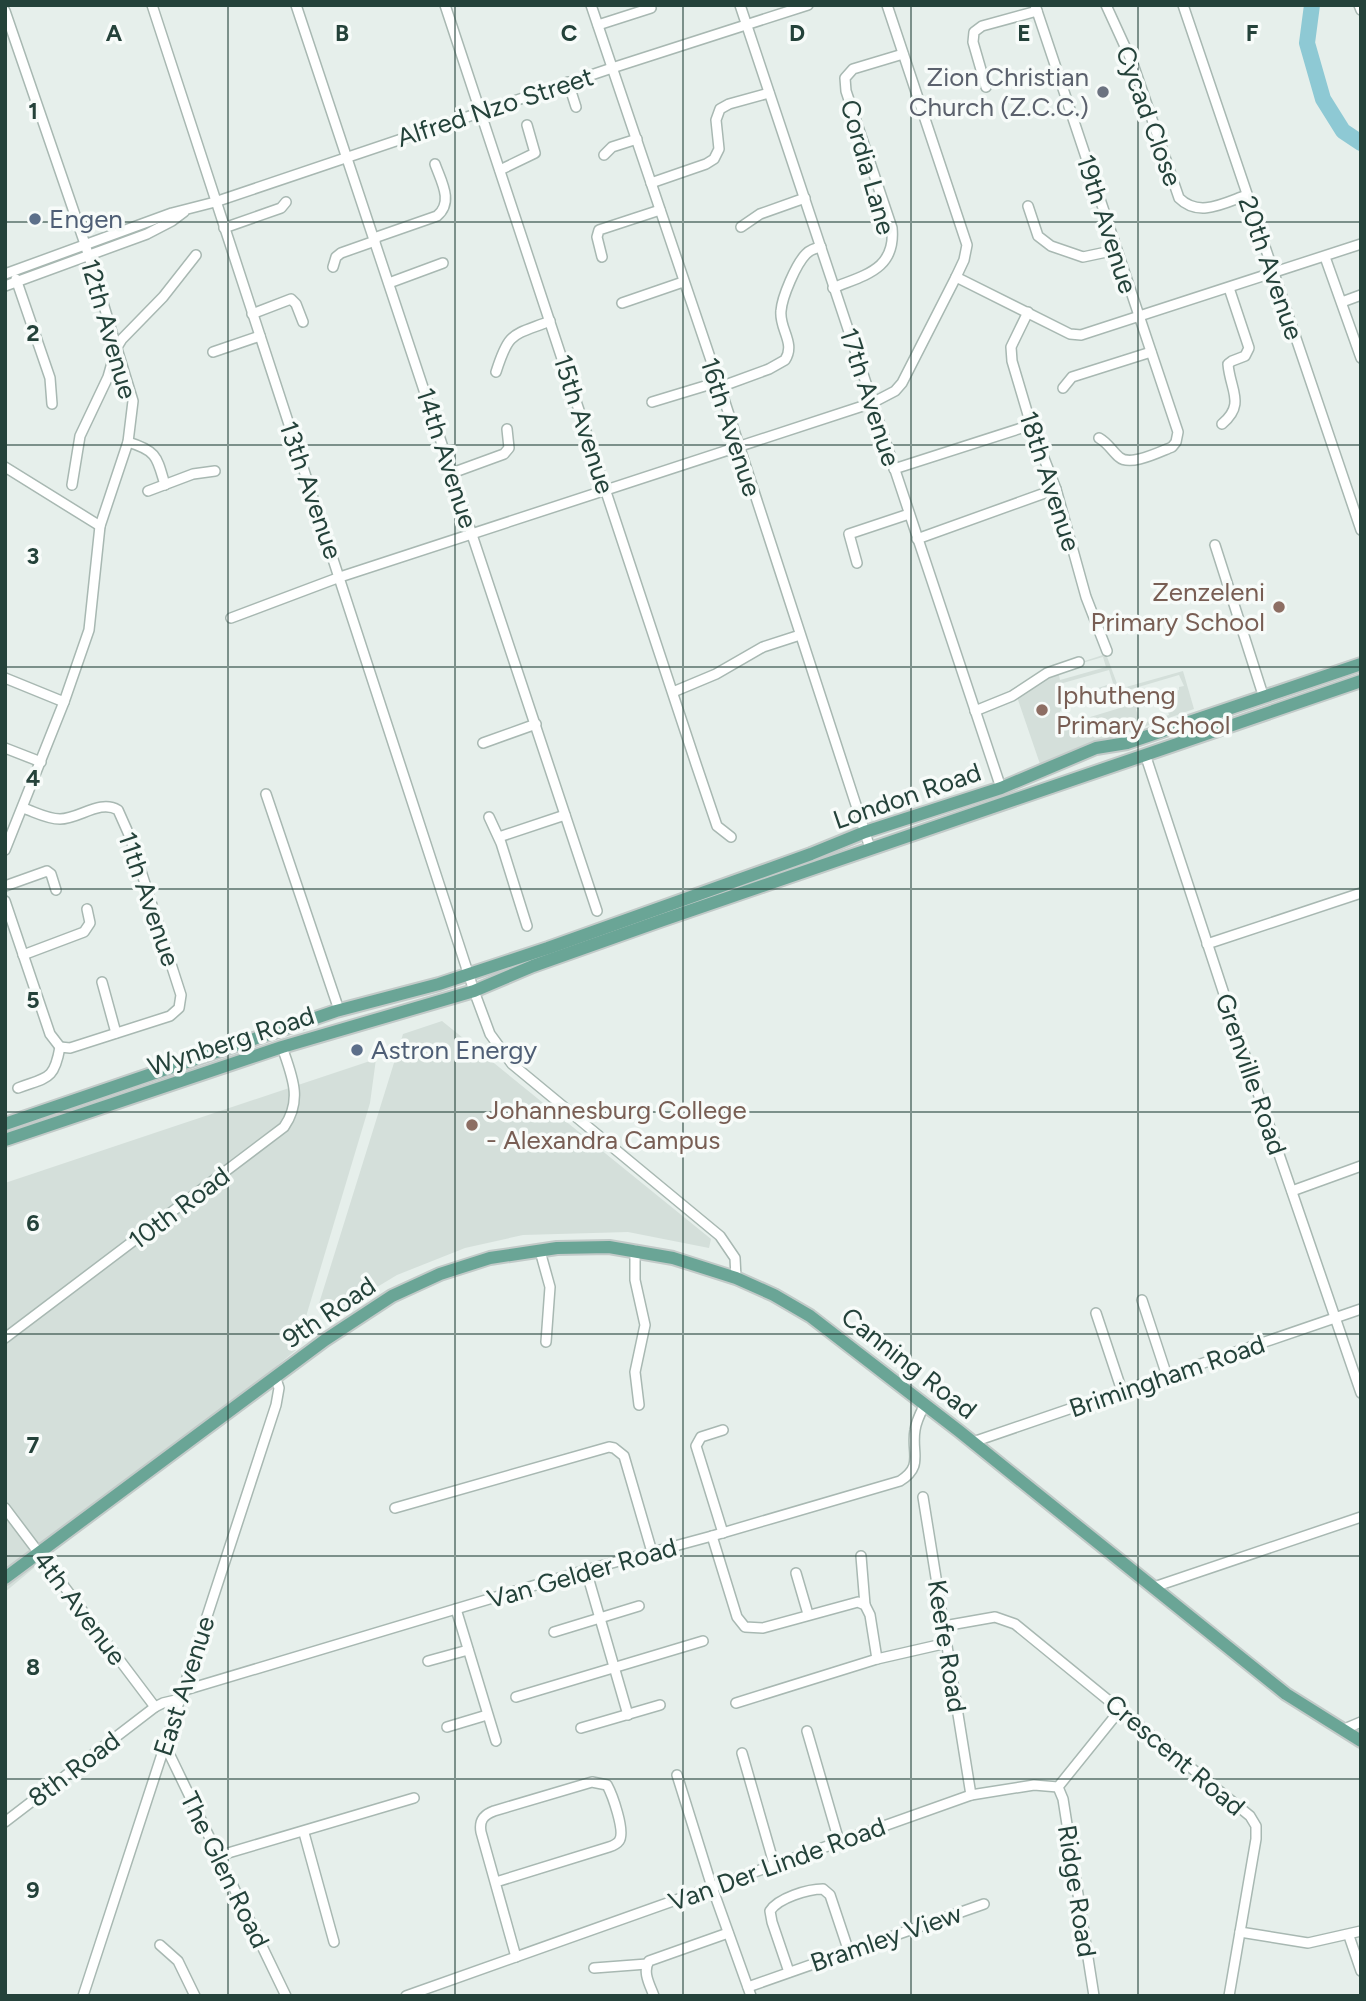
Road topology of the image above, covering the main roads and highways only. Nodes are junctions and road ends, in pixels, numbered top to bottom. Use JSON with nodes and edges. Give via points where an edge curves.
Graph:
{"nodes":[{"id":1,"x":1361,"y":664,"type":"edge"},
{"id":2,"x":1361,"y":681,"type":"edge"},
{"id":3,"x":469,"y":974,"type":"joint"},
{"id":4,"x":474,"y":991,"type":"joint"},
{"id":5,"x":5,"y":1124,"type":"edge"},
{"id":6,"x":5,"y":1140,"type":"edge"},
{"id":7,"x":736,"y":1278,"type":"joint"},
{"id":8,"x":5,"y":1578,"type":"edge"},
{"id":9,"x":1361,"y":1741,"type":"edge"}],
"edges":[{"from":1,"to":3,"type":"main road","name":"London Road","via":[[1127,743],[1096,748],[1001,788]]},
{"from":2,"to":4,"type":"main road","name":"London Road","via":[[870,848]]},
{"from":3,"to":5,"type":"main road","name":"Wynberg Road","via":[[339,1010]]},
{"from":4,"to":6,"type":"main road","name":"Wynberg Road","via":[[282,1047]]},
{"from":7,"to":8,"type":"main road","name":"9th Road","via":[[673,1258],[609,1247],[513,1254],[466,1264],[413,1285],[275,1376]]},
{"from":7,"to":9,"type":"main road","name":"Canning Road","via":[[810,1316],[1286,1694]]}]}
